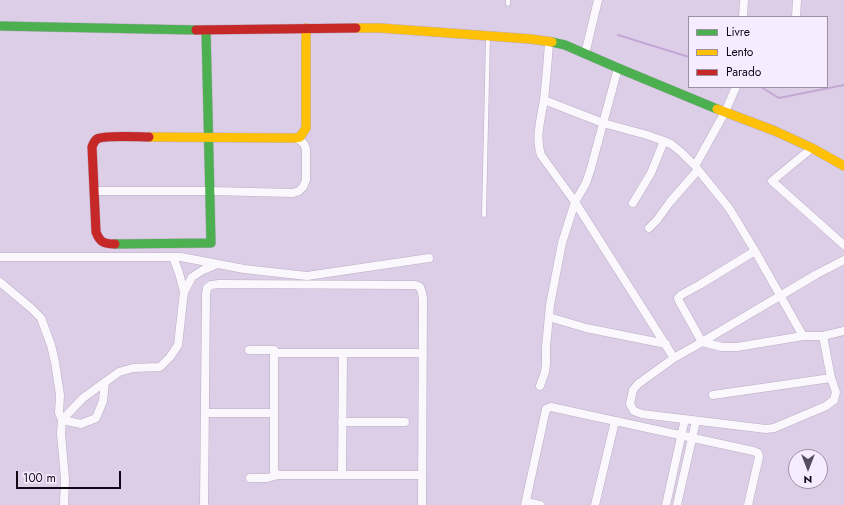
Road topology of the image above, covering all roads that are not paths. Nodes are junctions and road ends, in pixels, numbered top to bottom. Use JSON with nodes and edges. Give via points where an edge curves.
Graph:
{"nodes":[{"id":1,"x":598,"y":0,"type":"edge"},
{"id":2,"x":744,"y":0,"type":"edge"},
{"id":3,"x":797,"y":0,"type":"edge"},
{"id":4,"x":743,"y":16,"type":"edge"},
{"id":5,"x":796,"y":16,"type":"edge"},
{"id":6,"x":0,"y":26,"type":"edge"},
{"id":7,"x":306,"y":28,"type":"junction"},
{"id":8,"x":206,"y":30,"type":"junction"},
{"id":9,"x":488,"y":35,"type":"junction"},
{"id":10,"x":550,"y":41,"type":"junction"},
{"id":11,"x":585,"y":54,"type":"junction"},
{"id":12,"x":618,"y":68,"type":"junction"},
{"id":13,"x":736,"y":88,"type":"edge"},
{"id":14,"x":544,"y":100,"type":"junction"},
{"id":15,"x":725,"y":112,"type":"junction"},
{"id":16,"x":603,"y":123,"type":"junction"},
{"id":17,"x":209,"y":138,"type":"junction"},
{"id":18,"x":295,"y":138,"type":"junction"},
{"id":19,"x":664,"y":141,"type":"junction"},
{"id":20,"x":812,"y":148,"type":"junction"},
{"id":21,"x":844,"y":166,"type":"edge"},
{"id":22,"x":696,"y":168,"type":"junction"},
{"id":23,"x":94,"y":191,"type":"junction"},
{"id":24,"x":210,"y":191,"type":"junction"},
{"id":25,"x":575,"y":202,"type":"junction"},
{"id":26,"x":633,"y":203,"type":"dead end"},
{"id":27,"x":484,"y":215,"type":"dead end"},
{"id":28,"x":649,"y":228,"type":"dead end"},
{"id":29,"x":844,"y":245,"type":"edge"},
{"id":30,"x":755,"y":250,"type":"junction"},
{"id":31,"x":0,"y":257,"type":"edge"},
{"id":32,"x":173,"y":257,"type":"junction"},
{"id":33,"x":429,"y":258,"type":"dead end"},
{"id":34,"x":844,"y":260,"type":"edge"},
{"id":35,"x":217,"y":264,"type":"junction"},
{"id":36,"x":0,"y":282,"type":"edge"},
{"id":37,"x":184,"y":292,"type":"junction"},
{"id":38,"x":780,"y":295,"type":"junction"},
{"id":39,"x":549,"y":317,"type":"junction"},
{"id":40,"x":844,"y":331,"type":"edge"},
{"id":41,"x":803,"y":336,"type":"junction"},
{"id":42,"x":823,"y":336,"type":"junction"},
{"id":43,"x":702,"y":342,"type":"junction"},
{"id":44,"x":666,"y":344,"type":"junction"},
{"id":45,"x":249,"y":350,"type":"dead end"},
{"id":46,"x":274,"y":353,"type":"junction"},
{"id":47,"x":343,"y":354,"type":"junction"},
{"id":48,"x":423,"y":354,"type":"junction"},
{"id":49,"x":674,"y":358,"type":"junction"},
{"id":50,"x":831,"y":378,"type":"junction"},
{"id":51,"x":105,"y":382,"type":"junction"},
{"id":52,"x":540,"y":386,"type":"dead end"},
{"id":53,"x":713,"y":395,"type":"dead end"},
{"id":54,"x":205,"y":413,"type":"junction"},
{"id":55,"x":274,"y":413,"type":"junction"},
{"id":56,"x":685,"y":419,"type":"junction"},
{"id":57,"x":62,"y":420,"type":"junction"},
{"id":58,"x":696,"y":420,"type":"junction"},
{"id":59,"x":342,"y":422,"type":"junction"},
{"id":60,"x":405,"y":422,"type":"dead end"},
{"id":61,"x":615,"y":422,"type":"junction"},
{"id":62,"x":681,"y":435,"type":"junction"},
{"id":63,"x":692,"y":438,"type":"junction"},
{"id":64,"x":342,"y":474,"type":"junction"},
{"id":65,"x":278,"y":475,"type":"junction"},
{"id":66,"x":422,"y":475,"type":"junction"},
{"id":67,"x":250,"y":478,"type":"dead end"},
{"id":68,"x":526,"y":503,"type":"edge"},
{"id":69,"x":64,"y":505,"type":"edge"},
{"id":70,"x":204,"y":505,"type":"edge"},
{"id":71,"x":422,"y":505,"type":"edge"},
{"id":72,"x":540,"y":505,"type":"edge"},
{"id":73,"x":595,"y":505,"type":"edge"},
{"id":74,"x":666,"y":505,"type":"edge"},
{"id":75,"x":677,"y":505,"type":"edge"},
{"id":76,"x":748,"y":505,"type":"edge"}],
"edges":[{"from":1,"to":11,"type":"street"},
{"from":2,"to":4,"type":"street"},
{"from":3,"to":5,"type":"street"},
{"from":6,"to":8,"type":"street"},
{"from":7,"to":8,"type":"street"},
{"from":7,"to":9,"type":"street","via":[[380,28]]},
{"from":7,"to":18,"type":"street","via":[[306,128],[300,137]]},
{"from":8,"to":17,"type":"street"},
{"from":9,"to":10,"type":"street"},
{"from":9,"to":27,"type":"lane"},
{"from":10,"to":11,"type":"street"},
{"from":10,"to":14,"type":"street"},
{"from":11,"to":12,"type":"street"},
{"from":12,"to":15,"type":"street"},
{"from":12,"to":16,"type":"street"},
{"from":13,"to":15,"type":"street"},
{"from":14,"to":16,"type":"street"},
{"from":14,"to":25,"type":"street","via":[[539,147]]},
{"from":15,"to":20,"type":"street"},
{"from":15,"to":22,"type":"street"},
{"from":16,"to":19,"type":"street"},
{"from":16,"to":25,"type":"street","via":[[591,168]]},
{"from":17,"to":18,"type":"street"},
{"from":17,"to":23,"type":"street","via":[[97,138],[92,148]]},
{"from":17,"to":24,"type":"street"},
{"from":18,"to":24,"type":"street","via":[[304,144],[306,149],[306,180],[300,192],[293,194]]},
{"from":19,"to":22,"type":"street","via":[[681,152]]},
{"from":19,"to":26,"type":"street","via":[[651,173]]},
{"from":20,"to":21,"type":"street"},
{"from":20,"to":29,"type":"street","via":[[772,181]]},
{"from":22,"to":28,"type":"street"},
{"from":22,"to":30,"type":"street","via":[[729,208]]},
{"from":23,"to":24,"type":"street"},
{"from":23,"to":24,"type":"street","via":[[96,232],[102,242],[109,244],[211,243]]},
{"from":25,"to":39,"type":"street","via":[[562,243]]},
{"from":25,"to":44,"type":"street"},
{"from":30,"to":38,"type":"street"},
{"from":30,"to":43,"type":"street","via":[[678,298]]},
{"from":31,"to":32,"type":"street"},
{"from":32,"to":35,"type":"street"},
{"from":32,"to":37,"type":"street"},
{"from":33,"to":35,"type":"street","via":[[307,276],[244,270]]},
{"from":34,"to":38,"type":"street"},
{"from":35,"to":37,"type":"street","via":[[192,277]]},
{"from":36,"to":57,"type":"street","via":[[41,318],[55,362],[60,395],[59,413]]},
{"from":37,"to":51,"type":"street","via":[[178,345],[170,357],[160,367],[133,368],[119,372]]},
{"from":38,"to":41,"type":"street"},
{"from":38,"to":43,"type":"street"},
{"from":39,"to":44,"type":"street","via":[[586,328]]},
{"from":39,"to":52,"type":"street","via":[[545,372]]},
{"from":40,"to":42,"type":"street"},
{"from":41,"to":42,"type":"street"},
{"from":41,"to":43,"type":"street","via":[[730,348]]},
{"from":42,"to":50,"type":"street"},
{"from":43,"to":49,"type":"street"},
{"from":44,"to":49,"type":"street"},
{"from":45,"to":46,"type":"street","via":[[274,350]]},
{"from":46,"to":47,"type":"street"},
{"from":46,"to":55,"type":"street"},
{"from":47,"to":48,"type":"street"},
{"from":47,"to":59,"type":"street"},
{"from":48,"to":54,"type":"street","via":[[422,293],[420,287],[415,285],[211,285],[207,288],[206,294]]},
{"from":48,"to":66,"type":"street"},
{"from":49,"to":56,"type":"street","via":[[638,384],[633,390],[630,404],[634,412]]},
{"from":50,"to":53,"type":"street"},
{"from":50,"to":58,"type":"street","via":[[836,392],[834,400],[826,406],[774,428]]},
{"from":51,"to":57,"type":"street","via":[[83,398]]},
{"from":51,"to":57,"type":"street","via":[[103,401],[96,418],[81,424]]},
{"from":54,"to":55,"type":"street"},
{"from":54,"to":70,"type":"street"},
{"from":55,"to":65,"type":"street","via":[[274,470]]},
{"from":56,"to":58,"type":"street"},
{"from":56,"to":62,"type":"street"},
{"from":57,"to":69,"type":"street"},
{"from":58,"to":63,"type":"street"},
{"from":59,"to":60,"type":"street"},
{"from":59,"to":64,"type":"street"},
{"from":61,"to":62,"type":"street"},
{"from":61,"to":68,"type":"street","via":[[551,407],[546,410]]},
{"from":61,"to":73,"type":"street"},
{"from":62,"to":63,"type":"street"},
{"from":62,"to":74,"type":"street"},
{"from":63,"to":75,"type":"street"},
{"from":63,"to":76,"type":"street","via":[[758,453]]},
{"from":64,"to":65,"type":"street"},
{"from":64,"to":66,"type":"street"},
{"from":65,"to":67,"type":"street"},
{"from":66,"to":71,"type":"street"},
{"from":68,"to":72,"type":"street"}]}
